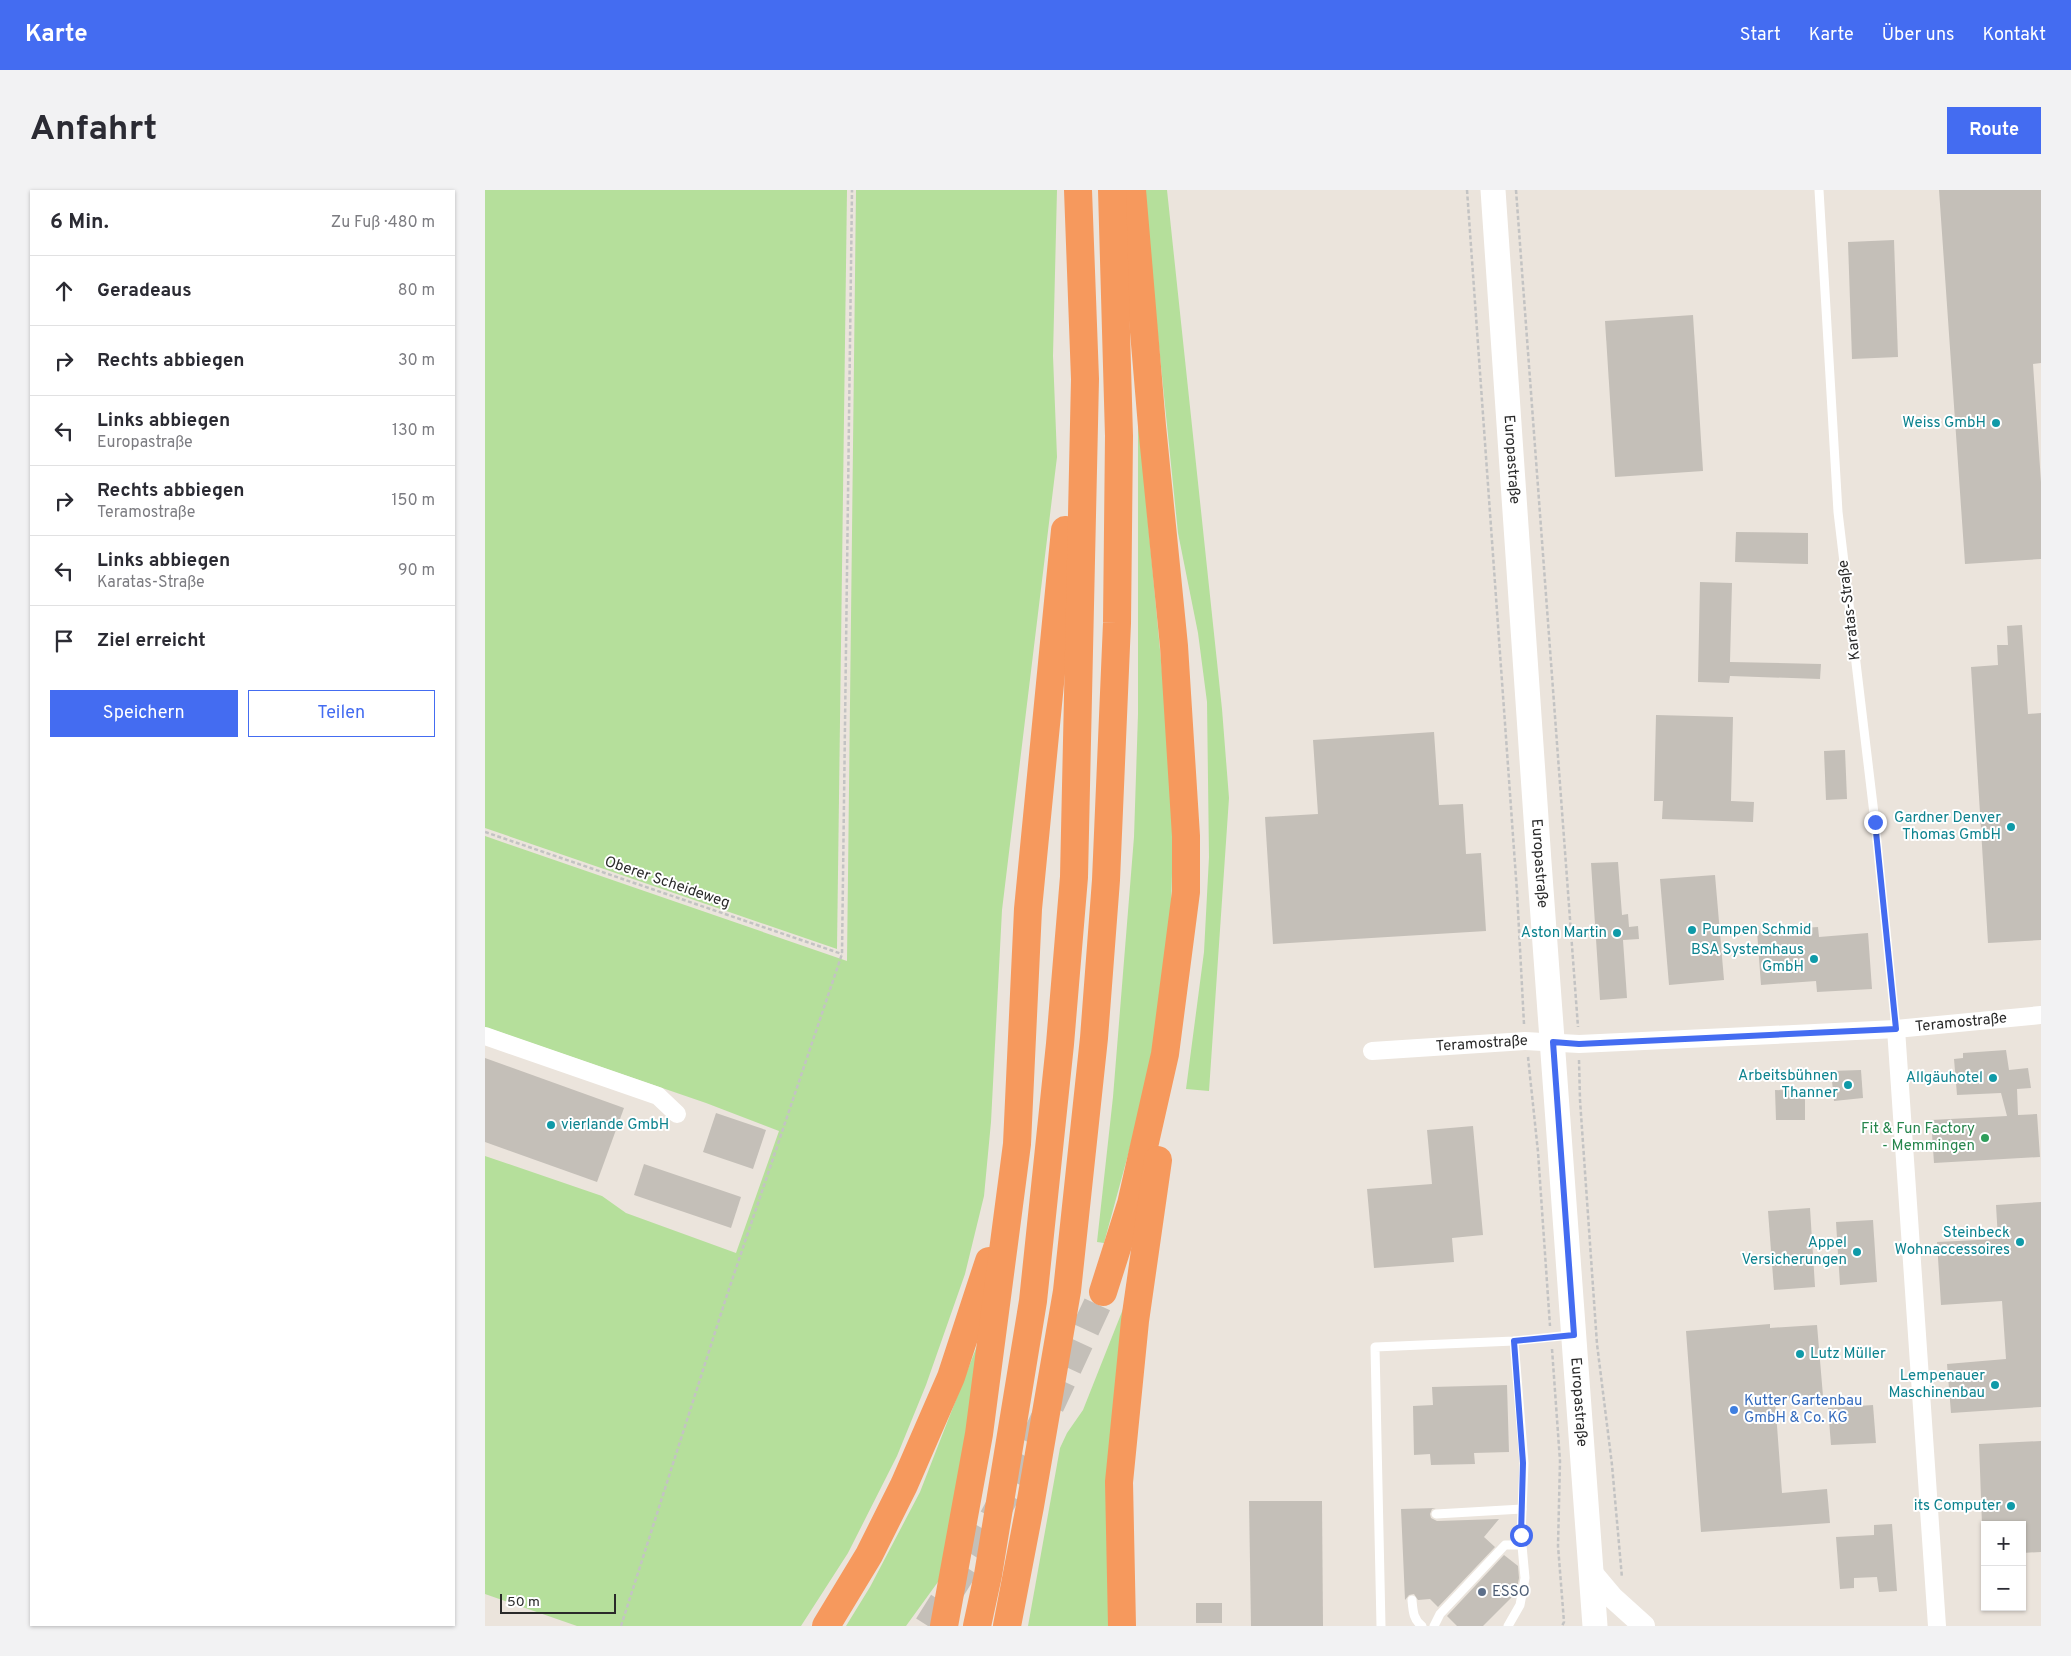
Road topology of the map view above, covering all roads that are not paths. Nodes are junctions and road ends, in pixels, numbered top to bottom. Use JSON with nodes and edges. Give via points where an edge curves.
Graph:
{"nodes":[{"id":1,"x":1078,"y":190,"type":"edge"},
{"id":2,"x":1112,"y":190,"type":"edge"},
{"id":3,"x":1131,"y":190,"type":"edge"},
{"id":4,"x":1493,"y":190,"type":"edge"},
{"id":5,"x":1819,"y":190,"type":"edge"},
{"id":6,"x":1085,"y":379,"type":"junction"},
{"id":7,"x":2041,"y":1015,"type":"edge"},
{"id":8,"x":1896,"y":1029,"type":"junction"},
{"id":9,"x":485,"y":1036,"type":"edge"},
{"id":10,"x":1553,"y":1042,"type":"junction"},
{"id":11,"x":1372,"y":1050,"type":"dead end"},
{"id":12,"x":1165,"y":1054,"type":"junction"},
{"id":13,"x":677,"y":1114,"type":"dead end"},
{"id":14,"x":1010,"y":1196,"type":"junction"},
{"id":15,"x":1103,"y":1292,"type":"tunnel mouth"},
{"id":16,"x":1574,"y":1335,"type":"junction"},
{"id":17,"x":1514,"y":1341,"type":"junction"},
{"id":18,"x":1522,"y":1509,"type":"junction"},
{"id":19,"x":1436,"y":1514,"type":"dead end"},
{"id":20,"x":1521,"y":1545,"type":"junction"},
{"id":21,"x":1592,"y":1573,"type":"junction"},
{"id":22,"x":1412,"y":1600,"type":"dead end"},
{"id":23,"x":826,"y":1626,"type":"edge"},
{"id":24,"x":944,"y":1626,"type":"edge"},
{"id":25,"x":977,"y":1626,"type":"edge"},
{"id":26,"x":1007,"y":1626,"type":"edge"},
{"id":27,"x":1122,"y":1626,"type":"edge"},
{"id":28,"x":1381,"y":1626,"type":"edge"},
{"id":29,"x":1422,"y":1626,"type":"edge"},
{"id":30,"x":1434,"y":1626,"type":"edge"},
{"id":31,"x":1508,"y":1626,"type":"edge"},
{"id":32,"x":1595,"y":1626,"type":"edge"},
{"id":33,"x":1644,"y":1626,"type":"edge"},
{"id":34,"x":1937,"y":1626,"type":"edge"}],
"edges":[{"from":1,"to":6,"type":"highway"},
{"from":2,"to":26,"type":"highway","via":[[1118,456],[1117,623],[1106,880],[1094,1038],[1067,1291]]},
{"from":3,"to":12,"type":"highway","via":[[1174,646],[1186,836],[1186,892]]},
{"from":4,"to":10,"type":"main road","name":"Europastraße"},
{"from":5,"to":8,"type":"lane","name":"Karatas-Straße","via":[[1838,512]]},
{"from":6,"to":14,"type":"highway","via":[[1071,480],[1032,863],[1017,1144]]},
{"from":6,"to":25,"type":"highway","via":[[1075,877],[1033,1301]]},
{"from":7,"to":8,"type":"street","name":"Teramostraße"},
{"from":8,"to":10,"type":"street","name":"Teramostraße","via":[[1579,1044]]},
{"from":8,"to":34,"type":"street"},
{"from":9,"to":13,"type":"street","via":[[658,1096]]},
{"from":10,"to":11,"type":"street","name":"Teramostraße"},
{"from":10,"to":16,"type":"main road","name":"Europastraße"},
{"from":12,"to":15,"type":"highway","via":[[1131,1204]]},
{"from":12,"to":27,"type":"highway","via":[[1159,1151],[1135,1321],[1119,1482]]},
{"from":14,"to":23,"type":"highway","via":[[951,1377],[904,1485],[869,1555]]},
{"from":14,"to":24,"type":"highway","via":[[979,1434]]},
{"from":16,"to":17,"type":"lane"},
{"from":16,"to":21,"type":"main road","name":"Europastraße"},
{"from":17,"to":18,"type":"lane","via":[[1523,1463]]},
{"from":17,"to":28,"type":"lane","via":[[1375,1347]]},
{"from":18,"to":19,"type":"lane"},
{"from":18,"to":20,"type":"lane"},
{"from":20,"to":30,"type":"lane","via":[[1505,1545],[1440,1614]]},
{"from":20,"to":31,"type":"lane","via":[[1525,1578],[1520,1606]]},
{"from":21,"to":32,"type":"main road","name":"Europastraße"},
{"from":21,"to":33,"type":"street","via":[[1613,1598]]},
{"from":22,"to":29,"type":"lane","via":[[1416,1622]]}]}
